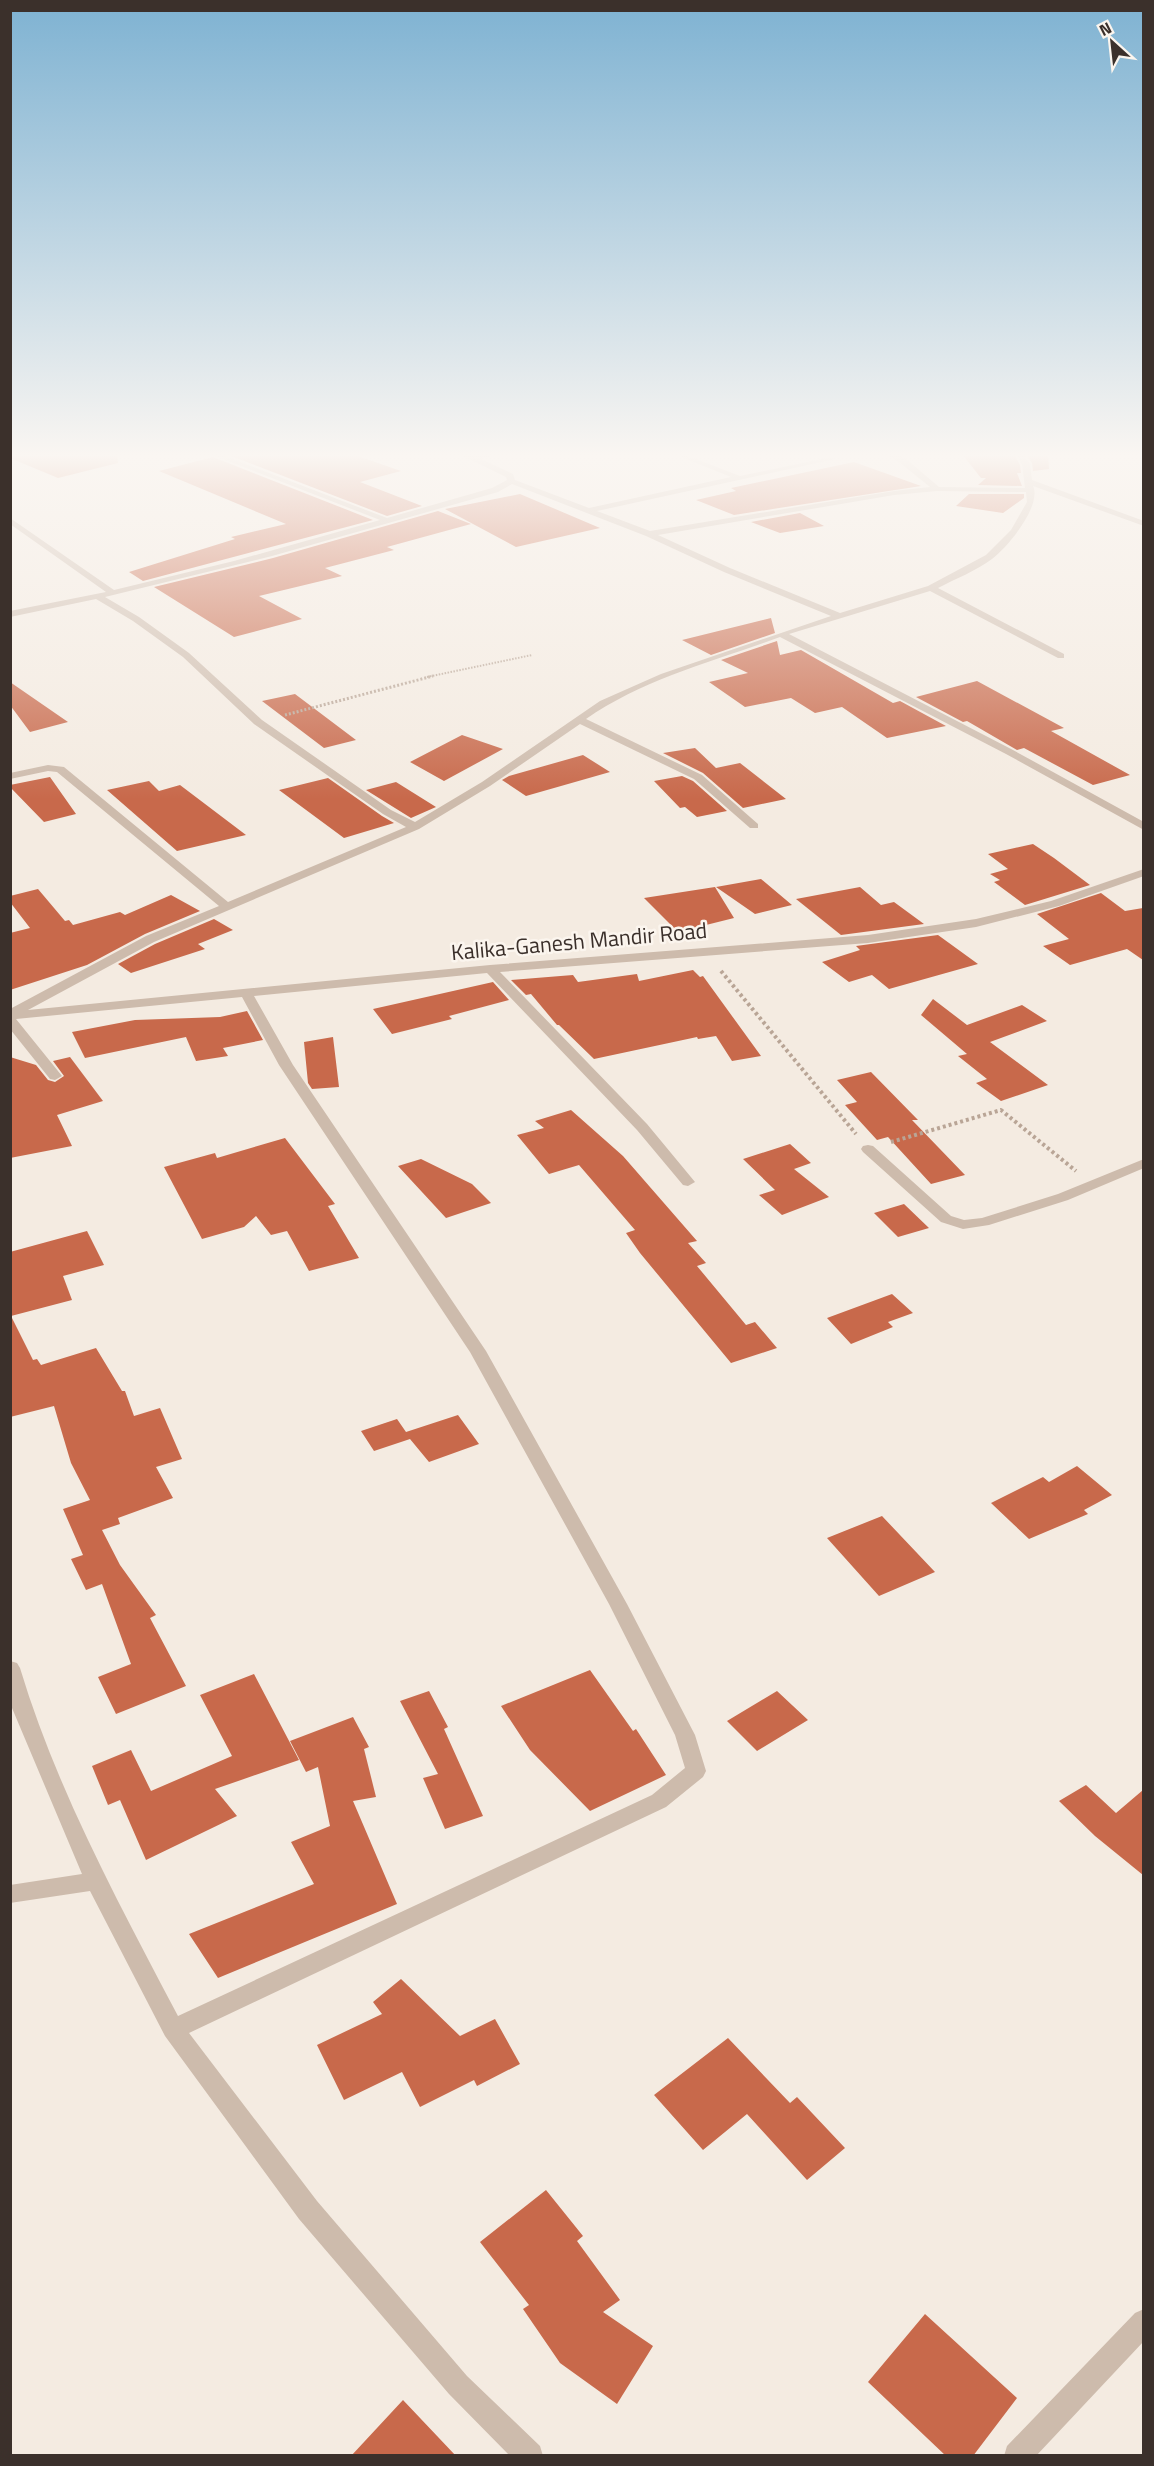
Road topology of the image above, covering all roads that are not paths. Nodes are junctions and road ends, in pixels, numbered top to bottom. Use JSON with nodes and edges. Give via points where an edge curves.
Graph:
{"nodes":[{"id":1,"x":79,"y":569,"type":"edge"},
{"id":2,"x":213,"y":569,"type":"edge"},
{"id":3,"x":725,"y":569,"type":"edge"},
{"id":4,"x":966,"y":569,"type":"edge"},
{"id":5,"x":931,"y":588,"type":"junction"},
{"id":6,"x":113,"y":593,"type":"junction"},
{"id":7,"x":97,"y":596,"type":"junction"},
{"id":8,"x":10,"y":614,"type":"edge"},
{"id":9,"x":840,"y":617,"type":"junction"},
{"id":10,"x":782,"y":634,"type":"junction"},
{"id":11,"x":1061,"y":656,"type":"dead end"},
{"id":12,"x":578,"y":719,"type":"junction"},
{"id":13,"x":10,"y":776,"type":"edge"},
{"id":14,"x":754,"y":826,"type":"dead end"},
{"id":15,"x":415,"y":827,"type":"junction"},
{"id":16,"x":1143,"y":827,"type":"edge"},
{"id":17,"x":1143,"y":872,"type":"edge"},
{"id":18,"x":226,"y":906,"type":"junction"},
{"id":19,"x":490,"y":969,"type":"junction"},
{"id":20,"x":246,"y":993,"type":"junction"},
{"id":21,"x":10,"y":1016,"type":"edge"},
{"id":22,"x":55,"y":1076,"type":"dead end"},
{"id":23,"x":868,"y":1149,"type":"road end"},
{"id":24,"x":1143,"y":1163,"type":"edge"},
{"id":25,"x":688,"y":1182,"type":"dead end"},
{"id":26,"x":10,"y":1668,"type":"edge"},
{"id":27,"x":96,"y":1881,"type":"junction"},
{"id":28,"x":10,"y":1894,"type":"edge"},
{"id":29,"x":173,"y":2029,"type":"junction"},
{"id":30,"x":1143,"y":2322,"type":"edge"},
{"id":31,"x":530,"y":2456,"type":"edge"},
{"id":32,"x":1017,"y":2456,"type":"edge"}],
"edges":[{"from":1,"to":6,"type":"street"},
{"from":2,"to":6,"type":"street"},
{"from":3,"to":9,"type":"street"},
{"from":4,"to":5,"type":"street"},
{"from":5,"to":9,"type":"street"},
{"from":5,"to":11,"type":"street"},
{"from":6,"to":7,"type":"street"},
{"from":7,"to":8,"type":"street"},
{"from":7,"to":15,"type":"street","via":[[186,655],[258,722],[387,812]]},
{"from":9,"to":10,"type":"street"},
{"from":10,"to":12,"type":"street","via":[[664,676],[603,703]]},
{"from":10,"to":16,"type":"street","via":[[973,732]]},
{"from":12,"to":14,"type":"street","via":[[698,777]]},
{"from":12,"to":15,"type":"street","via":[[486,784]]},
{"from":13,"to":18,"type":"street","via":[[60,769]]},
{"from":15,"to":18,"type":"street"},
{"from":17,"to":19,"type":"street","name":"Kalika-Ganesh Mandir Road","via":[[1056,904],[976,923],[868,939]]},
{"from":18,"to":21,"type":"street","via":[[150,939]]},
{"from":19,"to":20,"type":"street","name":"Kalika-Ganesh Mandir Road"},
{"from":19,"to":25,"type":"street","via":[[642,1127]]},
{"from":20,"to":21,"type":"street","name":"Kalika-Ganesh Mandir Road"},
{"from":20,"to":29,"type":"street","via":[[286,1065],[478,1351],[623,1614],[685,1735],[696,1771],[658,1802]]},
{"from":21,"to":22,"type":"street"},
{"from":23,"to":24,"type":"street","via":[[946,1219],[963,1225],[1063,1197]]},
{"from":26,"to":27,"type":"street","via":[[22,1708]]},
{"from":27,"to":28,"type":"street"},
{"from":27,"to":29,"type":"street"},
{"from":29,"to":31,"type":"street","via":[[309,2210],[458,2385]]},
{"from":30,"to":32,"type":"street"}]}
